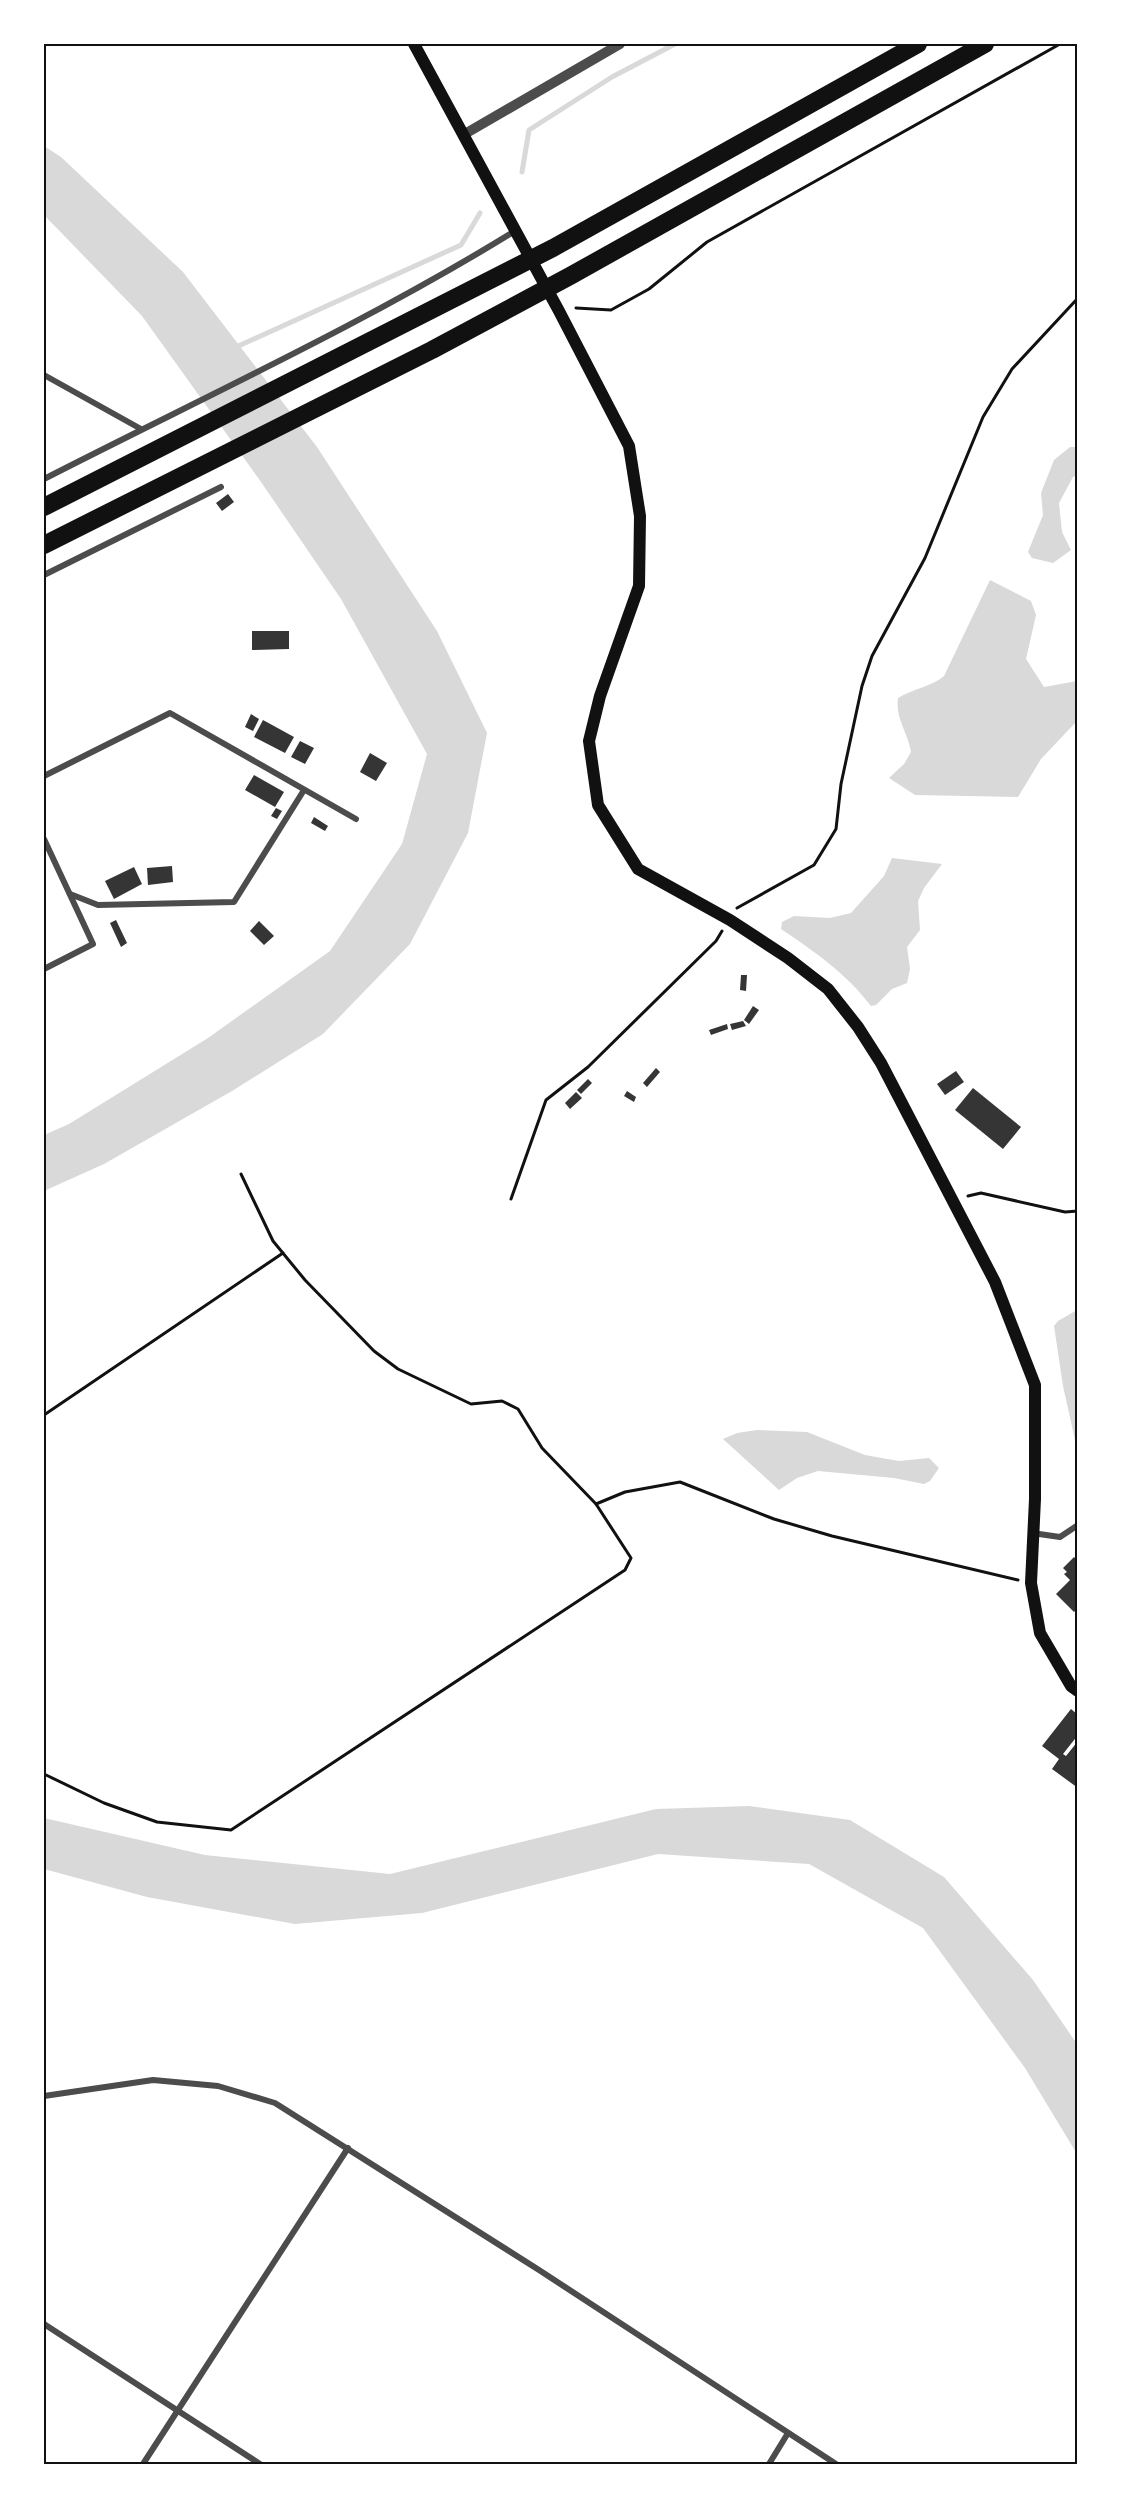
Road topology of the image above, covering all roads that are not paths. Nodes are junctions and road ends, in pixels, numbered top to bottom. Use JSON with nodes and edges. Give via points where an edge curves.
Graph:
{"nodes":[{"id":1,"x":414,"y":44,"type":"edge"},
{"id":2,"x":620,"y":44,"type":"edge"},
{"id":3,"x":918,"y":44,"type":"edge"},
{"id":4,"x":985,"y":44,"type":"edge"},
{"id":5,"x":463,"y":135,"type":"junction"},
{"id":6,"x":516,"y":230,"type":"junction"},
{"id":7,"x":44,"y":375,"type":"edge"},
{"id":8,"x":141,"y":429,"type":"junction"},
{"id":9,"x":44,"y":479,"type":"edge"},
{"id":10,"x":221,"y":487,"type":"dead end"},
{"id":11,"x":44,"y":507,"type":"edge"},
{"id":12,"x":44,"y":545,"type":"edge"},
{"id":13,"x":44,"y":575,"type":"edge"},
{"id":14,"x":44,"y":776,"type":"edge"},
{"id":15,"x":304,"y":789,"type":"junction"},
{"id":16,"x":356,"y":819,"type":"dead end"},
{"id":17,"x":44,"y":839,"type":"edge"},
{"id":18,"x":70,"y":894,"type":"junction"},
{"id":19,"x":44,"y":969,"type":"edge"},
{"id":20,"x":1077,"y":1525,"type":"edge"},
{"id":21,"x":1032,"y":1533,"type":"junction"},
{"id":22,"x":1077,"y":1692,"type":"edge"},
{"id":23,"x":44,"y":2096,"type":"edge"},
{"id":24,"x":348,"y":2148,"type":"junction"},
{"id":25,"x":44,"y":2324,"type":"edge"},
{"id":26,"x":177,"y":2411,"type":"junction"},
{"id":27,"x":788,"y":2433,"type":"junction"},
{"id":28,"x":143,"y":2464,"type":"edge"},
{"id":29,"x":260,"y":2464,"type":"edge"},
{"id":30,"x":769,"y":2464,"type":"edge"},
{"id":31,"x":836,"y":2464,"type":"edge"}],
"edges":[{"from":1,"to":5,"type":"main road"},
{"from":2,"to":5,"type":"street"},
{"from":3,"to":11,"type":"highway","via":[[553,248]]},
{"from":4,"to":12,"type":"highway","via":[[432,350]]},
{"from":5,"to":6,"type":"main road"},
{"from":6,"to":8,"type":"street","via":[[445,274]]},
{"from":6,"to":21,"type":"main road","via":[[629,446],[640,516],[639,586],[600,696],[589,741],[598,805],[638,869],[730,920],[828,989],[881,1063],[995,1282],[1035,1386]]},
{"from":7,"to":8,"type":"street"},
{"from":8,"to":9,"type":"street"},
{"from":10,"to":13,"type":"street"},
{"from":14,"to":15,"type":"street","via":[[170,713]]},
{"from":15,"to":16,"type":"street"},
{"from":15,"to":18,"type":"street","via":[[234,902],[98,905]]},
{"from":17,"to":18,"type":"street"},
{"from":18,"to":19,"type":"street","via":[[93,944]]},
{"from":20,"to":21,"type":"street","via":[[1060,1537]]},
{"from":21,"to":22,"type":"main road","via":[[1031,1583],[1040,1633]]},
{"from":23,"to":24,"type":"street","via":[[153,2080],[218,2086],[275,2103]]},
{"from":24,"to":26,"type":"street"},
{"from":24,"to":27,"type":"street"},
{"from":25,"to":26,"type":"street"},
{"from":26,"to":28,"type":"street"},
{"from":26,"to":29,"type":"street"},
{"from":27,"to":30,"type":"street"},
{"from":27,"to":31,"type":"street"}]}
